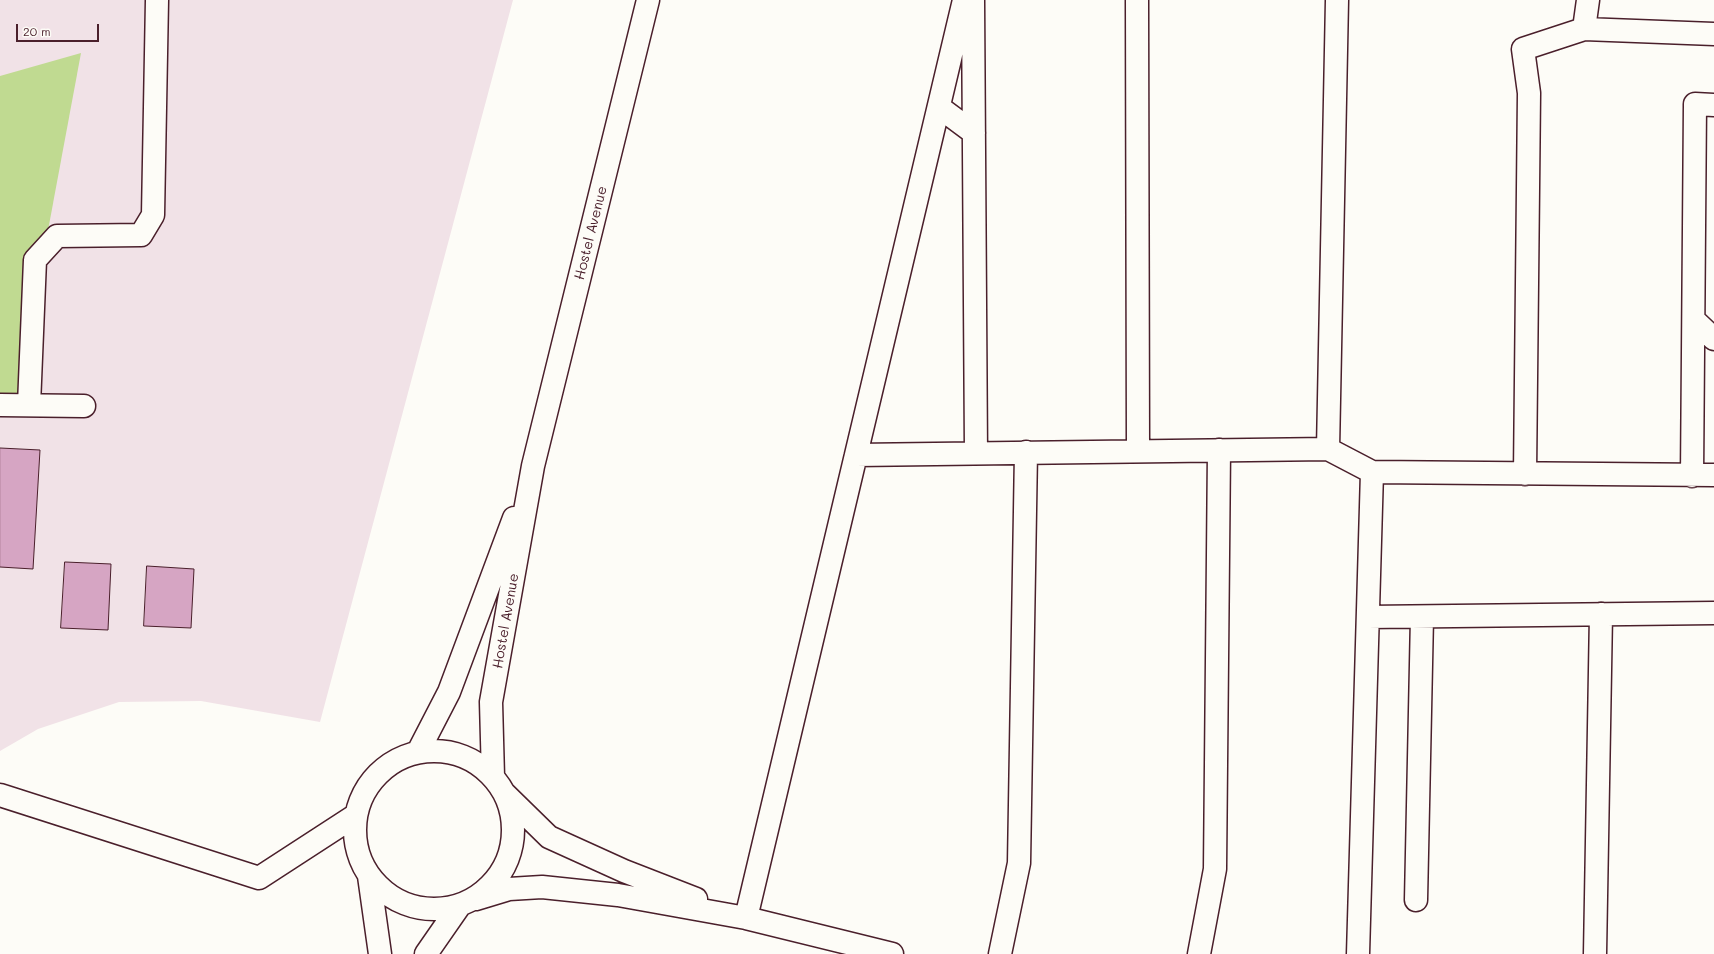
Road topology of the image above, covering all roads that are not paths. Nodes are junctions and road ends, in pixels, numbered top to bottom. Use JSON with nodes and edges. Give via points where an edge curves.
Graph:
{"nodes":[{"id":1,"x":157,"y":0,"type":"edge"},
{"id":2,"x":648,"y":0,"type":"edge"},
{"id":3,"x":964,"y":0,"type":"edge"},
{"id":4,"x":974,"y":0,"type":"edge"},
{"id":5,"x":1137,"y":0,"type":"edge"},
{"id":6,"x":1337,"y":0,"type":"edge"},
{"id":7,"x":1588,"y":0,"type":"edge"},
{"id":8,"x":1584,"y":29,"type":"junction"},
{"id":9,"x":1714,"y":34,"type":"edge"},
{"id":10,"x":1714,"y":105,"type":"edge"},
{"id":11,"x":939,"y":107,"type":"junction"},
{"id":12,"x":974,"y":133,"type":"junction"},
{"id":13,"x":1694,"y":320,"type":"junction"},
{"id":14,"x":1714,"y":339,"type":"edge"},
{"id":15,"x":0,"y":405,"type":"edge"},
{"id":16,"x":29,"y":405,"type":"junction"},
{"id":17,"x":84,"y":406,"type":"dead end"},
{"id":18,"x":1328,"y":449,"type":"junction"},
{"id":19,"x":1219,"y":450,"type":"junction"},
{"id":20,"x":1138,"y":451,"type":"junction"},
{"id":21,"x":1026,"y":452,"type":"junction"},
{"id":22,"x":976,"y":453,"type":"junction"},
{"id":23,"x":856,"y":454,"type":"junction"},
{"id":24,"x":533,"y":466,"type":"junction"},
{"id":25,"x":1372,"y":472,"type":"junction"},
{"id":26,"x":1525,"y":474,"type":"junction"},
{"id":27,"x":1714,"y":475,"type":"edge"},
{"id":28,"x":1692,"y":476,"type":"junction"},
{"id":29,"x":1714,"y":613,"type":"edge"},
{"id":30,"x":1601,"y":614,"type":"junction"},
{"id":31,"x":1368,"y":617,"type":"junction"},
{"id":32,"x":1422,"y":617,"type":"junction"},
{"id":33,"x":418,"y":752,"type":"junction"},
{"id":34,"x":499,"y":785,"type":"junction"},
{"id":35,"x":0,"y":795,"type":"edge"},
{"id":36,"x":356,"y":815,"type":"junction"},
{"id":37,"x":369,"y":876,"type":"junction"},
{"id":38,"x":1416,"y":900,"type":"dead end"},
{"id":39,"x":465,"y":903,"type":"junction"},
{"id":40,"x":746,"y":918,"type":"junction"},
{"id":41,"x":380,"y":954,"type":"edge"},
{"id":42,"x":426,"y":954,"type":"edge"},
{"id":43,"x":892,"y":954,"type":"edge"},
{"id":44,"x":1000,"y":954,"type":"edge"},
{"id":45,"x":1199,"y":954,"type":"edge"},
{"id":46,"x":1358,"y":954,"type":"edge"},
{"id":47,"x":1595,"y":954,"type":"edge"}],
"edges":[{"from":1,"to":16,"type":"street","via":[[153,215],[141,235],[58,236],[35,260]]},
{"from":2,"to":24,"type":"street","name":"Hostel Avenue"},
{"from":3,"to":11,"type":"street"},
{"from":4,"to":12,"type":"street"},
{"from":5,"to":20,"type":"street"},
{"from":6,"to":18,"type":"street"},
{"from":7,"to":8,"type":"street"},
{"from":8,"to":9,"type":"street"},
{"from":8,"to":26,"type":"street","via":[[1523,48],[1529,93]]},
{"from":10,"to":13,"type":"street","via":[[1696,104]]},
{"from":11,"to":12,"type":"street"},
{"from":11,"to":23,"type":"street"},
{"from":12,"to":22,"type":"street"},
{"from":13,"to":14,"type":"street"},
{"from":13,"to":28,"type":"street"},
{"from":15,"to":16,"type":"street"},
{"from":16,"to":17,"type":"street"},
{"from":18,"to":19,"type":"street"},
{"from":18,"to":25,"type":"street"},
{"from":19,"to":20,"type":"street"},
{"from":19,"to":45,"type":"street","via":[[1215,869]]},
{"from":20,"to":21,"type":"street"},
{"from":21,"to":22,"type":"street"},
{"from":21,"to":44,"type":"street","via":[[1019,863]]},
{"from":22,"to":23,"type":"street"},
{"from":23,"to":40,"type":"street"},
{"from":24,"to":33,"type":"street","name":"Hostel Avenue","via":[[449,692]]},
{"from":24,"to":34,"type":"street","name":"Hostel Avenue","via":[[491,702]]},
{"from":25,"to":26,"type":"street"},
{"from":25,"to":31,"type":"street"},
{"from":26,"to":28,"type":"street"},
{"from":27,"to":28,"type":"street"},
{"from":29,"to":30,"type":"street"},
{"from":30,"to":32,"type":"street"},
{"from":30,"to":47,"type":"street"},
{"from":31,"to":32,"type":"street"},
{"from":31,"to":46,"type":"street"},
{"from":32,"to":38,"type":"street"},
{"from":33,"to":34,"type":"street","via":[[458,754],[476,763]]},
{"from":33,"to":36,"type":"street","via":[[385,768],[362,796]]},
{"from":34,"to":39,"type":"street","name":"Hostel Avenue","via":[[513,830],[511,849],[502,872],[481,894]]},
{"from":34,"to":40,"type":"street","via":[[549,837],[624,871]]},
{"from":35,"to":36,"type":"street","via":[[259,878]]},
{"from":36,"to":37,"type":"street","via":[[355,837],[360,859]]},
{"from":37,"to":39,"type":"street","via":[[380,889],[413,907],[446,909]]},
{"from":37,"to":41,"type":"street"},
{"from":39,"to":40,"type":"street","via":[[509,889],[542,887],[618,895]]},
{"from":39,"to":42,"type":"street"},
{"from":40,"to":43,"type":"street"}]}
